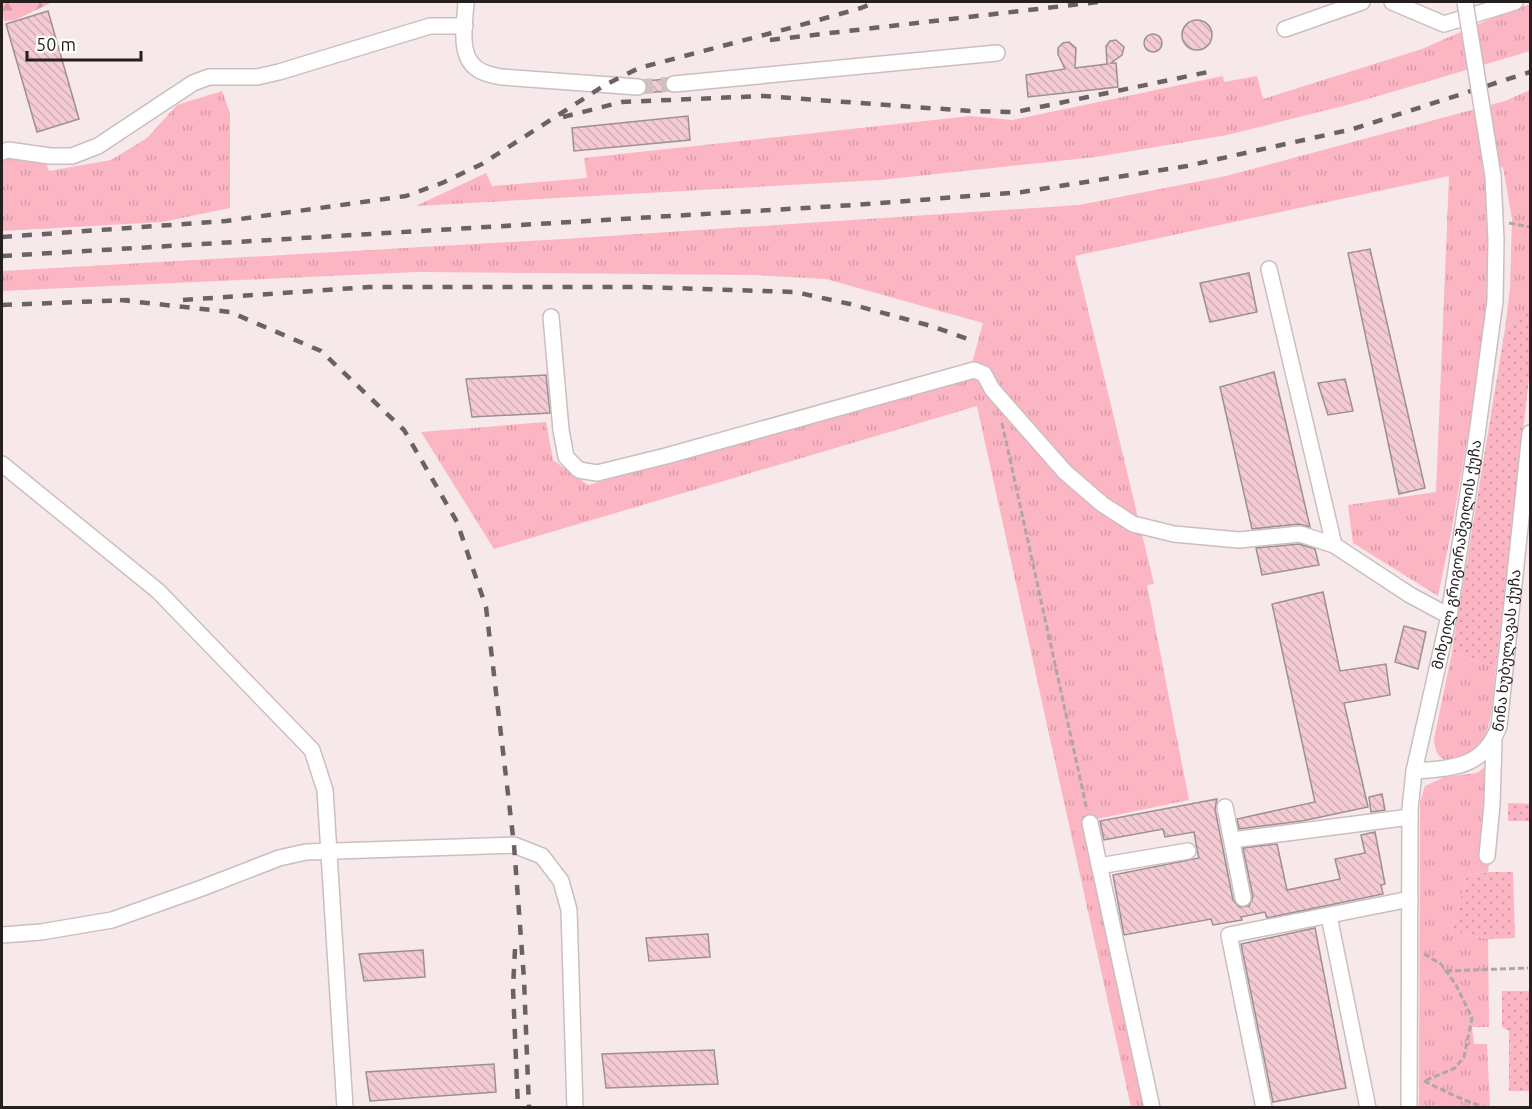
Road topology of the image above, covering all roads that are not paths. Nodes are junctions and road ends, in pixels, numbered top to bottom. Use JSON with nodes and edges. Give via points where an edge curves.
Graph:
{"nodes":[{"id":1,"x":466,"y":2,"type":"edge"},
{"id":2,"x":1362,"y":2,"type":"edge"},
{"id":3,"x":1392,"y":2,"type":"edge"},
{"id":4,"x":1465,"y":2,"type":"edge"},
{"id":5,"x":1515,"y":2,"type":"edge"},
{"id":6,"x":465,"y":26,"type":"junction"},
{"id":7,"x":1285,"y":29,"type":"dead end"},
{"id":8,"x":997,"y":53,"type":"dead end"},
{"id":9,"x":674,"y":84,"type":"tunnel mouth"},
{"id":10,"x":639,"y":87,"type":"tunnel mouth"},
{"id":11,"x":2,"y":152,"type":"edge"},
{"id":12,"x":1269,"y":269,"type":"dead end"},
{"id":13,"x":551,"y":317,"type":"dead end"},
{"id":14,"x":1530,"y":433,"type":"edge"},
{"id":15,"x":3,"y":464,"type":"edge"},
{"id":16,"x":1334,"y":544,"type":"junction"},
{"id":17,"x":1449,"y":616,"type":"junction"},
{"id":18,"x":1494,"y":741,"type":"junction"},
{"id":19,"x":1414,"y":771,"type":"junction"},
{"id":20,"x":1225,"y":807,"type":"dead end"},
{"id":21,"x":1410,"y":817,"type":"junction"},
{"id":22,"x":1090,"y":823,"type":"road end"},
{"id":23,"x":1232,"y":840,"type":"junction"},
{"id":24,"x":330,"y":851,"type":"junction"},
{"id":25,"x":1188,"y":851,"type":"dead end"},
{"id":26,"x":1487,"y":856,"type":"dead end"},
{"id":27,"x":1099,"y":866,"type":"junction"},
{"id":28,"x":1243,"y":898,"type":"dead end"},
{"id":29,"x":1410,"y":899,"type":"junction"},
{"id":30,"x":1329,"y":916,"type":"junction"},
{"id":31,"x":2,"y":935,"type":"edge"},
{"id":32,"x":345,"y":1107,"type":"edge"},
{"id":33,"x":576,"y":1107,"type":"edge"},
{"id":34,"x":1152,"y":1107,"type":"edge"},
{"id":35,"x":1264,"y":1107,"type":"edge"},
{"id":36,"x":1368,"y":1107,"type":"edge"},
{"id":37,"x":1409,"y":1107,"type":"edge"}],
"edges":[{"from":1,"to":6,"type":"street"},
{"from":2,"to":7,"type":"street"},
{"from":3,"to":5,"type":"street","via":[[1444,24]]},
{"from":4,"to":17,"type":"street","name":"მიხეილ გრიგორაშვილის ქუჩა","bridge":true,"via":[[1493,176],[1495,301]]},
{"from":6,"to":10,"type":"street","via":[[464,48],[481,72]]},
{"from":6,"to":11,"type":"street","via":[[430,26],[257,77],[209,77],[193,83],[98,146],[72,156]]},
{"from":8,"to":9,"type":"street"},
{"from":12,"to":16,"type":"street"},
{"from":13,"to":16,"type":"street","via":[[564,448],[566,457],[579,470],[597,473],[666,456],[974,370],[984,374],[992,389],[1065,472],[1133,524],[1174,534],[1239,540],[1300,534]]},
{"from":14,"to":18,"type":"street","name":"ნინა ხუბულავას ქუჩა","via":[[1499,726]]},
{"from":15,"to":24,"type":"street","via":[[158,591],[312,750],[325,790]]},
{"from":16,"to":17,"type":"street"},
{"from":17,"to":19,"type":"street","name":"მიხეილ გრიგორაშვილის ქუჩა"},
{"from":18,"to":19,"type":"street","name":"ნინა ხუბულავას ქუჩა","via":[[1482,754],[1457,767]]},
{"from":18,"to":26,"type":"street"},
{"from":19,"to":21,"type":"street","name":"მიხეილ გრიგორაშვილის ქუჩა"},
{"from":20,"to":23,"type":"street"},
{"from":21,"to":23,"type":"street"},
{"from":21,"to":29,"type":"street","name":"მიხეილ გრიგორაშვილის ქუჩა"},
{"from":22,"to":27,"type":"street"},
{"from":23,"to":28,"type":"street"},
{"from":24,"to":31,"type":"street","via":[[279,858],[112,920]]},
{"from":24,"to":32,"type":"street"},
{"from":24,"to":33,"type":"street","via":[[514,845],[542,856],[561,881],[569,910]]},
{"from":25,"to":27,"type":"street"},
{"from":27,"to":34,"type":"street"},
{"from":29,"to":30,"type":"street"},
{"from":29,"to":37,"type":"street","name":"მიხეილ გრიგორაშვილის ქუჩა"},
{"from":30,"to":35,"type":"street","via":[[1229,935]]},
{"from":30,"to":36,"type":"street"}]}
